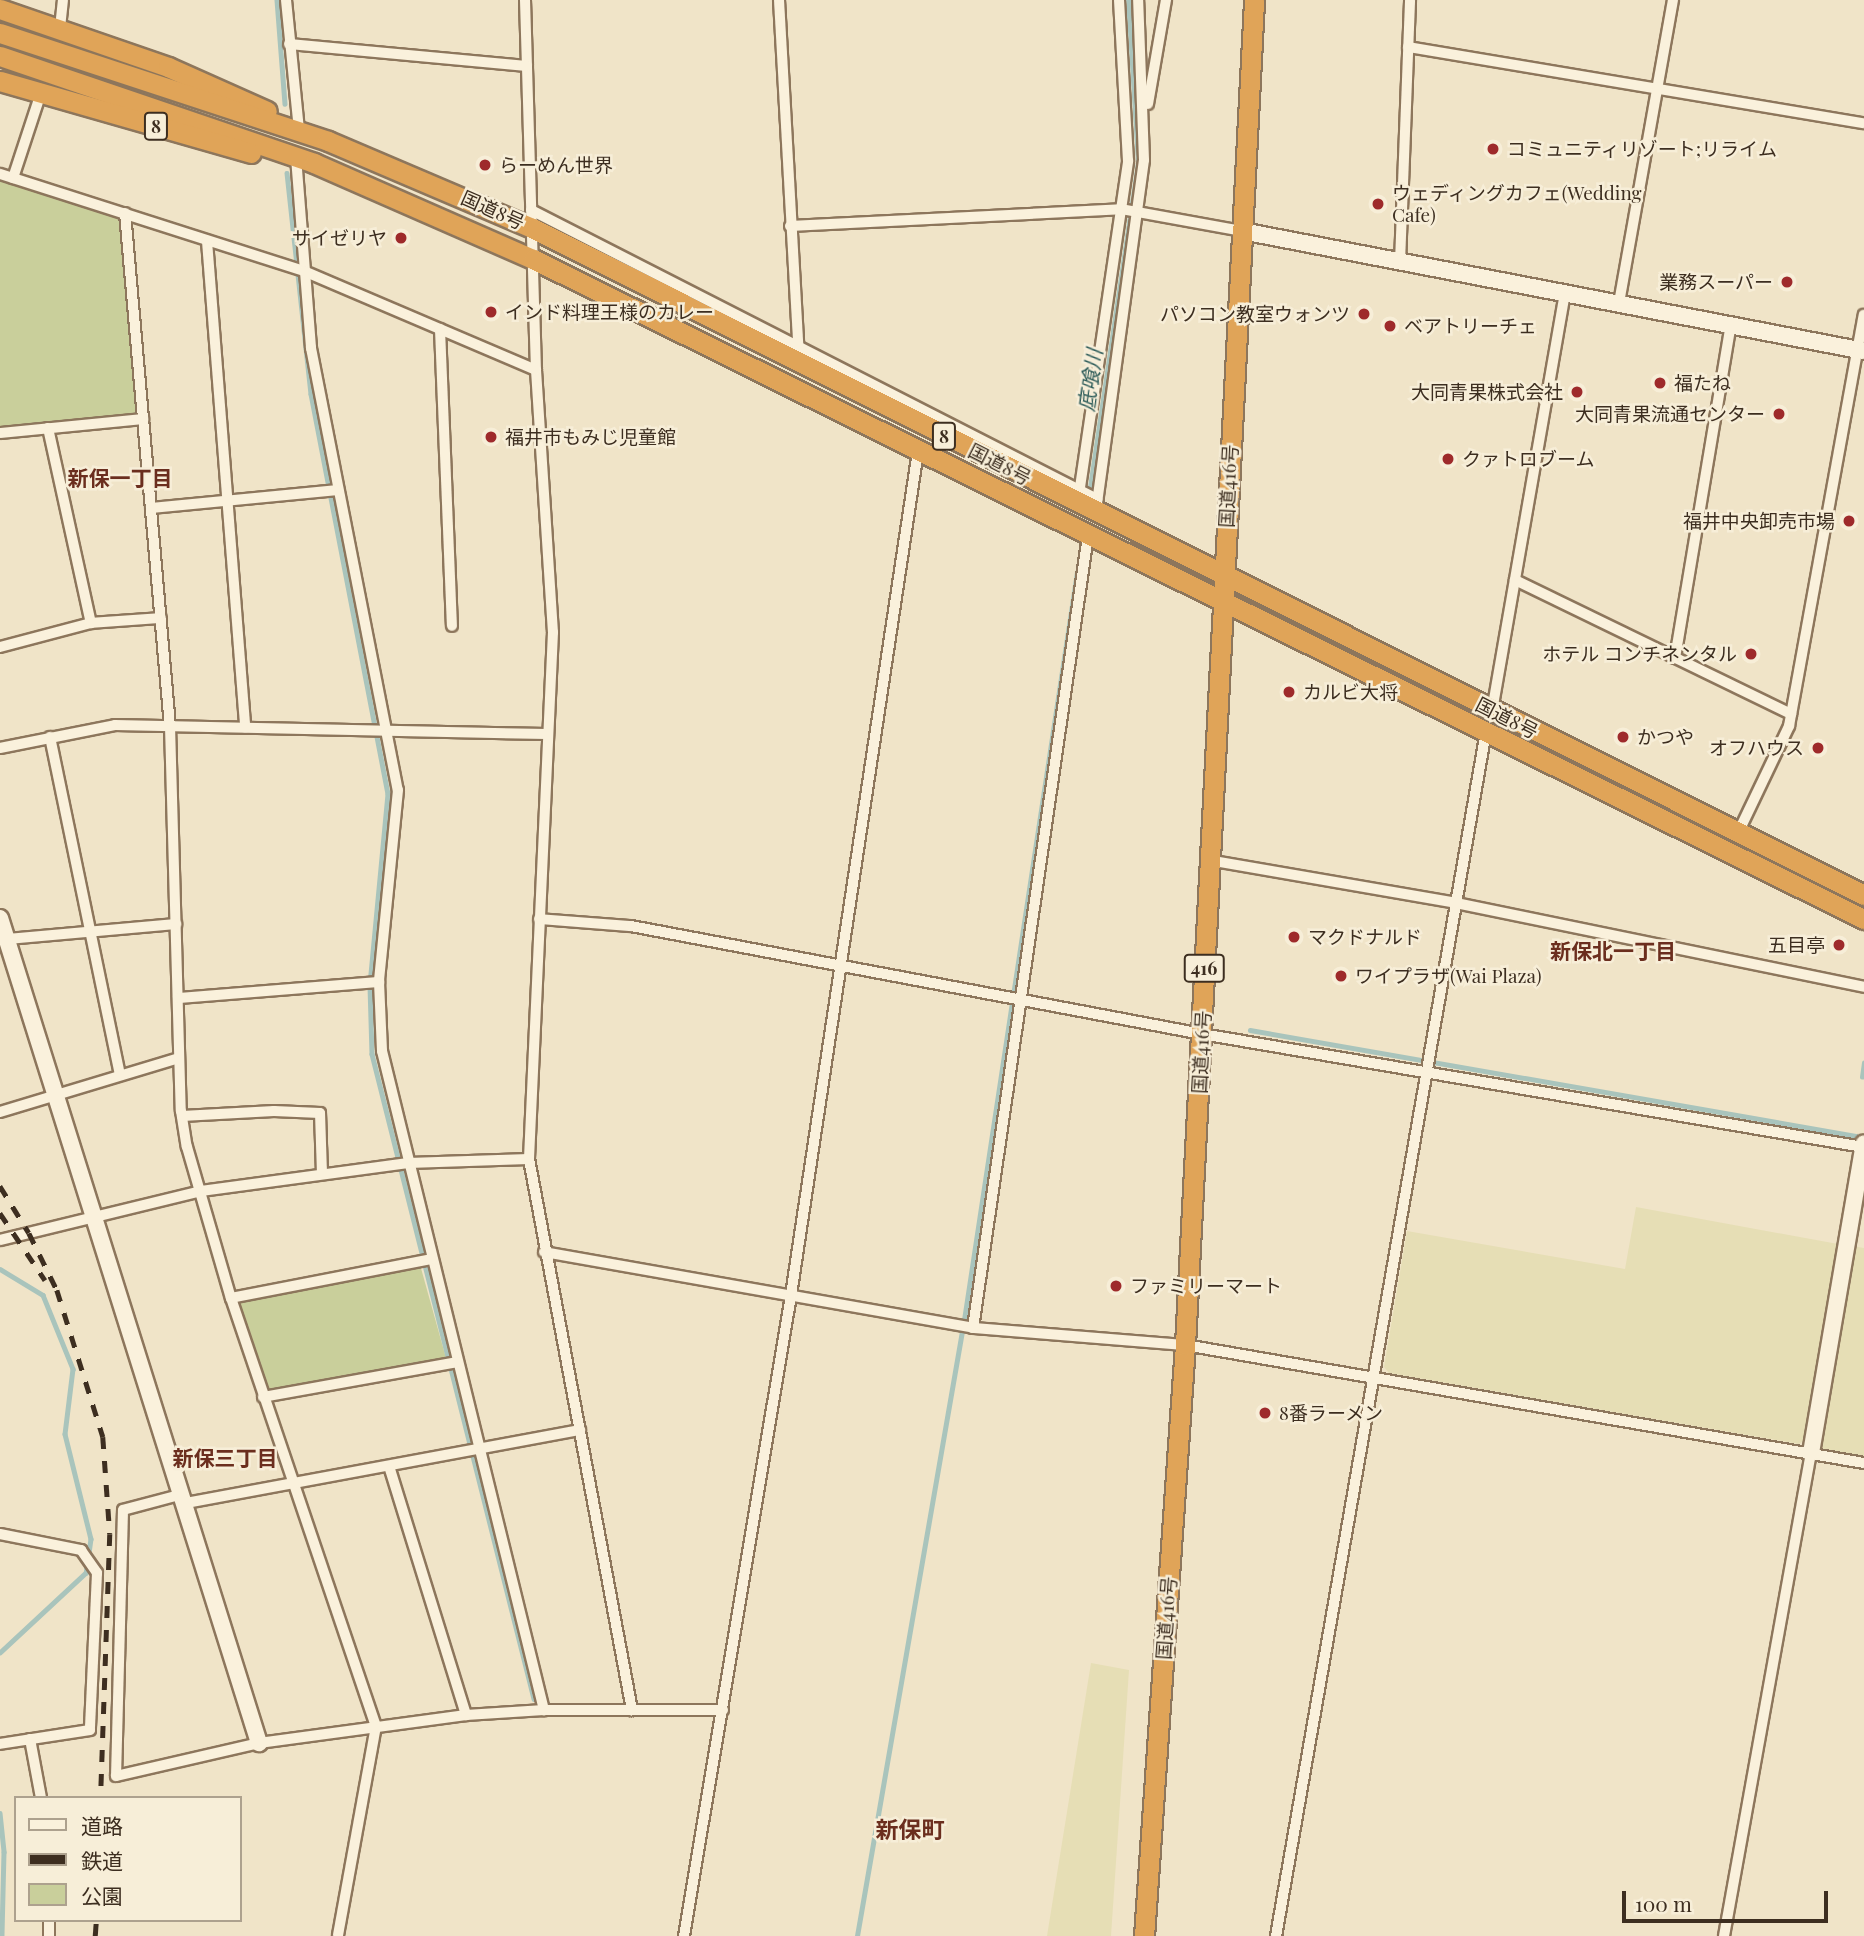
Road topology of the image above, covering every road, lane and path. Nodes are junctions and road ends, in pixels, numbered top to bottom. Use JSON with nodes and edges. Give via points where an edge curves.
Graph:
{"nodes":[{"id":1,"x":63,"y":0,"type":"edge"},
{"id":2,"x":286,"y":0,"type":"edge"},
{"id":3,"x":525,"y":0,"type":"edge"},
{"id":4,"x":779,"y":0,"type":"edge"},
{"id":5,"x":1119,"y":0,"type":"edge"},
{"id":6,"x":1138,"y":0,"type":"edge"},
{"id":7,"x":1166,"y":0,"type":"edge"},
{"id":8,"x":1254,"y":0,"type":"edge"},
{"id":9,"x":1410,"y":0,"type":"edge"},
{"id":10,"x":1673,"y":0,"type":"edge"},
{"id":11,"x":0,"y":9,"type":"edge"},
{"id":12,"x":60,"y":28,"type":"junction"},
{"id":13,"x":0,"y":33,"type":"edge"},
{"id":14,"x":289,"y":44,"type":"junction"},
{"id":15,"x":1408,"y":47,"type":"junction"},
{"id":16,"x":0,"y":56,"type":"edge"},
{"id":17,"x":527,"y":66,"type":"junction"},
{"id":18,"x":0,"y":82,"type":"edge"},
{"id":19,"x":1657,"y":88,"type":"junction"},
{"id":20,"x":41,"y":93,"type":"junction"},
{"id":21,"x":1864,"y":123,"type":"edge"},
{"id":22,"x":1144,"y":125,"type":"junction"},
{"id":23,"x":299,"y":131,"type":"junction"},
{"id":24,"x":302,"y":160,"type":"junction"},
{"id":25,"x":0,"y":174,"type":"edge"},
{"id":26,"x":13,"y":178,"type":"junction"},
{"id":27,"x":1121,"y":209,"type":"junction"},
{"id":28,"x":1139,"y":211,"type":"junction"},
{"id":29,"x":125,"y":213,"type":"junction"},
{"id":30,"x":532,"y":219,"type":"junction"},
{"id":31,"x":790,"y":226,"type":"junction"},
{"id":32,"x":1242,"y":231,"type":"junction"},
{"id":33,"x":207,"y":241,"type":"junction"},
{"id":34,"x":533,"y":259,"type":"junction"},
{"id":35,"x":1400,"y":262,"type":"junction"},
{"id":36,"x":304,"y":271,"type":"junction"},
{"id":37,"x":1565,"y":293,"type":"junction"},
{"id":38,"x":1619,"y":303,"type":"junction"},
{"id":39,"x":1864,"y":315,"type":"edge"},
{"id":40,"x":1731,"y":325,"type":"junction"},
{"id":41,"x":440,"y":329,"type":"junction"},
{"id":42,"x":798,"y":345,"type":"junction"},
{"id":43,"x":1860,"y":351,"type":"edge"},
{"id":44,"x":536,"y":370,"type":"junction"},
{"id":45,"x":143,"y":419,"type":"junction"},
{"id":46,"x":48,"y":428,"type":"junction"},
{"id":47,"x":0,"y":433,"type":"edge"},
{"id":48,"x":918,"y":451,"type":"junction"},
{"id":49,"x":338,"y":490,"type":"junction"},
{"id":50,"x":230,"y":500,"type":"junction"},
{"id":51,"x":1088,"y":501,"type":"junction"},
{"id":52,"x":151,"y":508,"type":"junction"},
{"id":53,"x":1088,"y":536,"type":"junction"},
{"id":54,"x":1223,"y":575,"type":"junction"},
{"id":55,"x":1515,"y":580,"type":"junction"},
{"id":56,"x":1222,"y":602,"type":"junction"},
{"id":57,"x":161,"y":618,"type":"junction"},
{"id":58,"x":91,"y":623,"type":"junction"},
{"id":59,"x":452,"y":626,"type":"dead end"},
{"id":60,"x":1,"y":643,"type":"edge"},
{"id":61,"x":1675,"y":658,"type":"junction"},
{"id":62,"x":1493,"y":710,"type":"junction"},
{"id":63,"x":1791,"y":714,"type":"junction"},
{"id":64,"x":170,"y":726,"type":"junction"},
{"id":65,"x":244,"y":727,"type":"junction"},
{"id":66,"x":385,"y":730,"type":"junction"},
{"id":67,"x":1486,"y":732,"type":"junction"},
{"id":68,"x":547,"y":734,"type":"junction"},
{"id":69,"x":50,"y":737,"type":"junction"},
{"id":70,"x":0,"y":748,"type":"edge"},
{"id":71,"x":1738,"y":833,"type":"junction"},
{"id":72,"x":1208,"y":860,"type":"junction"},
{"id":73,"x":1864,"y":895,"type":"edge"},
{"id":74,"x":1456,"y":903,"type":"junction"},
{"id":75,"x":0,"y":918,"type":"edge"},
{"id":76,"x":539,"y":919,"type":"junction"},
{"id":77,"x":1864,"y":919,"type":"edge"},
{"id":78,"x":176,"y":924,"type":"junction"},
{"id":79,"x":90,"y":932,"type":"junction"},
{"id":80,"x":7,"y":939,"type":"junction"},
{"id":81,"x":839,"y":965,"type":"junction"},
{"id":82,"x":379,"y":982,"type":"junction"},
{"id":83,"x":1864,"y":987,"type":"edge"},
{"id":84,"x":178,"y":998,"type":"junction"},
{"id":85,"x":1022,"y":999,"type":"junction"},
{"id":86,"x":1202,"y":1034,"type":"junction"},
{"id":87,"x":179,"y":1058,"type":"junction"},
{"id":88,"x":1425,"y":1071,"type":"junction"},
{"id":89,"x":120,"y":1075,"type":"junction"},
{"id":90,"x":57,"y":1094,"type":"junction"},
{"id":91,"x":0,"y":1112,"type":"edge"},
{"id":92,"x":181,"y":1116,"type":"junction"},
{"id":93,"x":1864,"y":1145,"type":"edge"},
{"id":94,"x":528,"y":1159,"type":"junction"},
{"id":95,"x":408,"y":1163,"type":"junction"},
{"id":96,"x":322,"y":1174,"type":"junction"},
{"id":97,"x":201,"y":1191,"type":"junction"},
{"id":98,"x":96,"y":1217,"type":"junction"},
{"id":99,"x":0,"y":1240,"type":"edge"},
{"id":100,"x":544,"y":1252,"type":"junction"},
{"id":101,"x":431,"y":1259,"type":"junction"},
{"id":102,"x":791,"y":1294,"type":"junction"},
{"id":103,"x":231,"y":1298,"type":"junction"},
{"id":104,"x":973,"y":1328,"type":"junction"},
{"id":105,"x":1185,"y":1345,"type":"junction"},
{"id":106,"x":457,"y":1362,"type":"junction"},
{"id":107,"x":1372,"y":1378,"type":"junction"},
{"id":108,"x":264,"y":1397,"type":"junction"},
{"id":109,"x":580,"y":1430,"type":"junction"},
{"id":110,"x":480,"y":1450,"type":"junction"},
{"id":111,"x":1811,"y":1453,"type":"junction"},
{"id":112,"x":1864,"y":1463,"type":"edge"},
{"id":113,"x":389,"y":1466,"type":"junction"},
{"id":114,"x":292,"y":1484,"type":"junction"},
{"id":115,"x":184,"y":1499,"type":"junction"},
{"id":116,"x":0,"y":1534,"type":"edge"},
{"id":117,"x":544,"y":1710,"type":"junction"},
{"id":118,"x":632,"y":1710,"type":"junction"},
{"id":119,"x":723,"y":1710,"type":"junction"},
{"id":120,"x":466,"y":1715,"type":"junction"},
{"id":121,"x":376,"y":1726,"type":"junction"},
{"id":122,"x":30,"y":1739,"type":"junction"},
{"id":123,"x":259,"y":1743,"type":"junction"},
{"id":124,"x":0,"y":1744,"type":"edge"},
{"id":125,"x":41,"y":1796,"type":"edge"},
{"id":126,"x":338,"y":1936,"type":"edge"},
{"id":127,"x":684,"y":1936,"type":"edge"},
{"id":128,"x":1144,"y":1936,"type":"edge"},
{"id":129,"x":1276,"y":1936,"type":"edge"},
{"id":130,"x":1724,"y":1936,"type":"edge"}],
"edges":[{"from":1,"to":12,"type":"street"},
{"from":2,"to":14,"type":"street"},
{"from":3,"to":17,"type":"street"},
{"from":4,"to":31,"type":"street"},
{"from":5,"to":27,"type":"street","via":[[1128,161]]},
{"from":6,"to":22,"type":"street"},
{"from":7,"to":22,"type":"street"},
{"from":8,"to":32,"type":"highway","name":"国道416号","number":"416"},
{"from":9,"to":15,"type":"street"},
{"from":10,"to":19,"type":"street"},
{"from":11,"to":12,"type":"highway","number":"8"},
{"from":12,"to":23,"type":"highway","number":"8","via":[[235,93]]},
{"from":13,"to":23,"type":"highway","name":"国道8号","number":"8"},
{"from":14,"to":17,"type":"street"},
{"from":14,"to":23,"type":"street"},
{"from":15,"to":19,"type":"street"},
{"from":15,"to":35,"type":"street"},
{"from":16,"to":24,"type":"highway","name":"国道8号","number":"8"},
{"from":17,"to":30,"type":"street"},
{"from":18,"to":20,"type":"highway","number":"8"},
{"from":19,"to":21,"type":"street"},
{"from":19,"to":38,"type":"street"},
{"from":20,"to":24,"type":"highway","number":"8","via":[[244,152]]},
{"from":20,"to":26,"type":"street"},
{"from":22,"to":28,"type":"street"},
{"from":23,"to":30,"type":"highway","name":"国道8号","number":"8"},
{"from":24,"to":34,"type":"highway","name":"国道8号","number":"8"},
{"from":24,"to":36,"type":"street"},
{"from":25,"to":26,"type":"street"},
{"from":26,"to":29,"type":"street"},
{"from":27,"to":28,"type":"street"},
{"from":27,"to":31,"type":"street"},
{"from":27,"to":51,"type":"street"},
{"from":28,"to":32,"type":"street"},
{"from":28,"to":51,"type":"street"},
{"from":29,"to":33,"type":"street"},
{"from":29,"to":45,"type":"street"},
{"from":30,"to":34,"type":"street"},
{"from":30,"to":42,"type":"street"},
{"from":30,"to":51,"type":"highway","name":"国道8号","number":"8"},
{"from":31,"to":42,"type":"street"},
{"from":32,"to":35,"type":"street"},
{"from":32,"to":54,"type":"highway","name":"国道416号","number":"416"},
{"from":33,"to":36,"type":"street"},
{"from":33,"to":50,"type":"street"},
{"from":34,"to":44,"type":"street"},
{"from":34,"to":48,"type":"highway","name":"国道8号","number":"8"},
{"from":35,"to":37,"type":"street"},
{"from":36,"to":41,"type":"street"},
{"from":36,"to":49,"type":"street","via":[[312,348]]},
{"from":37,"to":38,"type":"street"},
{"from":37,"to":55,"type":"street"},
{"from":38,"to":40,"type":"street"},
{"from":39,"to":43,"type":"street"},
{"from":40,"to":43,"type":"street"},
{"from":40,"to":61,"type":"street"},
{"from":41,"to":44,"type":"street"},
{"from":41,"to":59,"type":"street"},
{"from":42,"to":51,"type":"street"},
{"from":43,"to":63,"type":"street"},
{"from":44,"to":68,"type":"street","via":[[553,632]]},
{"from":45,"to":46,"type":"street"},
{"from":45,"to":52,"type":"street"},
{"from":46,"to":47,"type":"street"},
{"from":46,"to":58,"type":"street"},
{"from":48,"to":53,"type":"highway","name":"国道8号","number":"8"},
{"from":48,"to":81,"type":"street"},
{"from":49,"to":50,"type":"street"},
{"from":49,"to":66,"type":"street"},
{"from":50,"to":52,"type":"street"},
{"from":50,"to":65,"type":"street"},
{"from":51,"to":54,"type":"highway","name":"国道8号","number":"8"},
{"from":52,"to":57,"type":"street"},
{"from":53,"to":56,"type":"highway","name":"国道8号","number":"8"},
{"from":53,"to":85,"type":"street"},
{"from":54,"to":56,"type":"highway","name":"国道416号","number":"416"},
{"from":54,"to":62,"type":"highway","name":"国道8号","number":"8"},
{"from":55,"to":61,"type":"street"},
{"from":55,"to":62,"type":"street"},
{"from":56,"to":67,"type":"highway","name":"国道8号","number":"8"},
{"from":56,"to":72,"type":"highway","name":"国道416号","number":"416"},
{"from":57,"to":58,"type":"street"},
{"from":57,"to":64,"type":"street"},
{"from":58,"to":60,"type":"street"},
{"from":61,"to":63,"type":"street"},
{"from":62,"to":71,"type":"highway","name":"国道8号","number":"8"},
{"from":63,"to":71,"type":"street"},
{"from":64,"to":65,"type":"street"},
{"from":64,"to":69,"type":"street","via":[[97,726]]},
{"from":64,"to":78,"type":"street"},
{"from":65,"to":66,"type":"street"},
{"from":66,"to":68,"type":"street"},
{"from":66,"to":82,"type":"street","via":[[398,790]]},
{"from":67,"to":74,"type":"street"},
{"from":67,"to":77,"type":"highway","name":"国道8号","number":"8"},
{"from":68,"to":76,"type":"street"},
{"from":69,"to":70,"type":"street"},
{"from":69,"to":79,"type":"street"},
{"from":71,"to":73,"type":"highway","name":"国道8号","number":"8"},
{"from":72,"to":74,"type":"street"},
{"from":72,"to":86,"type":"highway","name":"国道416号","number":"416"},
{"from":74,"to":83,"type":"street"},
{"from":74,"to":88,"type":"street"},
{"from":75,"to":80,"type":"street"},
{"from":76,"to":81,"type":"street","via":[[631,926]]},
{"from":76,"to":94,"type":"street"},
{"from":78,"to":79,"type":"street"},
{"from":78,"to":84,"type":"street"},
{"from":79,"to":80,"type":"street"},
{"from":79,"to":89,"type":"street"},
{"from":80,"to":90,"type":"street"},
{"from":81,"to":85,"type":"street"},
{"from":81,"to":102,"type":"street"},
{"from":82,"to":84,"type":"street"},
{"from":82,"to":95,"type":"street","via":[[382,1051]]},
{"from":84,"to":87,"type":"street"},
{"from":85,"to":86,"type":"street"},
{"from":85,"to":104,"type":"street"},
{"from":86,"to":88,"type":"street"},
{"from":86,"to":105,"type":"highway","name":"国道416号","number":"416"},
{"from":87,"to":89,"type":"street"},
{"from":87,"to":92,"type":"street"},
{"from":88,"to":93,"type":"street"},
{"from":88,"to":107,"type":"street"},
{"from":89,"to":90,"type":"street"},
{"from":90,"to":91,"type":"street"},
{"from":90,"to":98,"type":"street"},
{"from":92,"to":96,"type":"street","via":[[320,1113]]},
{"from":92,"to":97,"type":"street"},
{"from":93,"to":111,"type":"street"},
{"from":94,"to":95,"type":"street"},
{"from":94,"to":100,"type":"street"},
{"from":95,"to":96,"type":"street"},
{"from":95,"to":101,"type":"street"},
{"from":96,"to":97,"type":"street"},
{"from":97,"to":98,"type":"street"},
{"from":97,"to":103,"type":"street"},
{"from":98,"to":99,"type":"street"},
{"from":98,"to":115,"type":"street"},
{"from":100,"to":102,"type":"street"},
{"from":100,"to":109,"type":"street"},
{"from":101,"to":103,"type":"street"},
{"from":101,"to":106,"type":"street"},
{"from":102,"to":104,"type":"street"},
{"from":102,"to":119,"type":"street"},
{"from":103,"to":108,"type":"street"},
{"from":104,"to":105,"type":"street"},
{"from":105,"to":107,"type":"street"},
{"from":105,"to":128,"type":"highway","name":"国道416号","number":"416"},
{"from":106,"to":108,"type":"street"},
{"from":106,"to":110,"type":"street"},
{"from":107,"to":111,"type":"street"},
{"from":107,"to":129,"type":"street"},
{"from":108,"to":114,"type":"street"},
{"from":109,"to":110,"type":"street"},
{"from":109,"to":118,"type":"street"},
{"from":110,"to":113,"type":"street"},
{"from":110,"to":117,"type":"street"},
{"from":111,"to":112,"type":"street"},
{"from":111,"to":130,"type":"street"},
{"from":113,"to":114,"type":"street"},
{"from":113,"to":120,"type":"street"},
{"from":114,"to":115,"type":"street"},
{"from":114,"to":121,"type":"street"},
{"from":115,"to":123,"type":"street"},
{"from":115,"to":123,"type":"street","via":[[123,1510],[116,1776]]},
{"from":116,"to":122,"type":"street","via":[[81,1550],[97,1573],[90,1730]]},
{"from":117,"to":118,"type":"street"},
{"from":117,"to":120,"type":"street"},
{"from":118,"to":119,"type":"street"},
{"from":119,"to":127,"type":"street"},
{"from":120,"to":121,"type":"street"},
{"from":121,"to":123,"type":"street"},
{"from":121,"to":126,"type":"street"},
{"from":122,"to":124,"type":"street"},
{"from":122,"to":125,"type":"street"}]}
